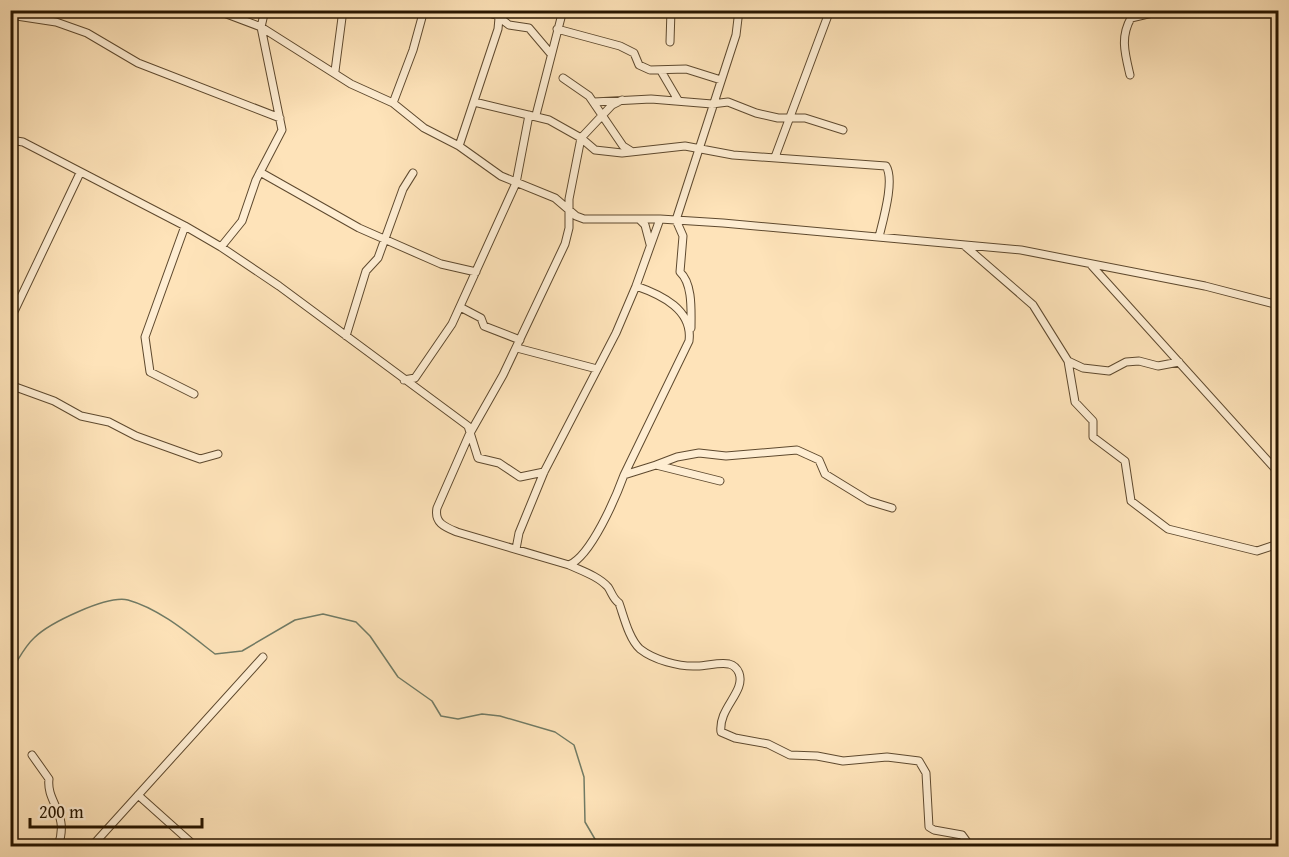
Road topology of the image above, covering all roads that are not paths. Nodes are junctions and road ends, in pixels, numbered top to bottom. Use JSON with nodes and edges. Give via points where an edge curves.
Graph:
{"nodes":[{"id":1,"x":216,"y":10,"type":"edge"},
{"id":2,"x":265,"y":10,"type":"edge"},
{"id":3,"x":344,"y":10,"type":"edge"},
{"id":4,"x":423,"y":10,"type":"edge"},
{"id":5,"x":476,"y":10,"type":"edge"},
{"id":6,"x":563,"y":10,"type":"edge"},
{"id":7,"x":670,"y":10,"type":"edge"},
{"id":8,"x":739,"y":10,"type":"edge"},
{"id":9,"x":830,"y":10,"type":"edge"},
{"id":10,"x":1165,"y":10,"type":"edge"},
{"id":11,"x":10,"y":15,"type":"edge"},
{"id":12,"x":499,"y":15,"type":"edge"},
{"id":13,"x":261,"y":27,"type":"junction"},
{"id":14,"x":558,"y":29,"type":"junction"},
{"id":15,"x":670,"y":42,"type":"dead end"},
{"id":16,"x":551,"y":54,"type":"junction"},
{"id":17,"x":335,"y":71,"type":"junction"},
{"id":18,"x":661,"y":71,"type":"junction"},
{"id":19,"x":1130,"y":75,"type":"dead end"},
{"id":20,"x":563,"y":78,"type":"dead end"},
{"id":21,"x":721,"y":80,"type":"junction"},
{"id":22,"x":622,"y":100,"type":"junction"},
{"id":23,"x":678,"y":100,"type":"junction"},
{"id":24,"x":474,"y":102,"type":"junction"},
{"id":25,"x":594,"y":102,"type":"junction"},
{"id":26,"x":393,"y":103,"type":"junction"},
{"id":27,"x":712,"y":104,"type":"junction"},
{"id":28,"x":533,"y":115,"type":"junction"},
{"id":29,"x":604,"y":116,"type":"junction"},
{"id":30,"x":280,"y":118,"type":"junction"},
{"id":31,"x":790,"y":118,"type":"junction"},
{"id":32,"x":843,"y":130,"type":"dead end"},
{"id":33,"x":581,"y":138,"type":"junction"},
{"id":34,"x":10,"y":140,"type":"edge"},
{"id":35,"x":459,"y":146,"type":"junction"},
{"id":36,"x":701,"y":148,"type":"junction"},
{"id":37,"x":632,"y":151,"type":"junction"},
{"id":38,"x":775,"y":157,"type":"junction"},
{"id":39,"x":260,"y":172,"type":"junction"},
{"id":40,"x":80,"y":173,"type":"junction"},
{"id":41,"x":413,"y":173,"type":"dead end"},
{"id":42,"x":516,"y":183,"type":"junction"},
{"id":43,"x":569,"y":210,"type":"junction"},
{"id":44,"x":660,"y":219,"type":"junction"},
{"id":45,"x":639,"y":220,"type":"junction"},
{"id":46,"x":676,"y":220,"type":"junction"},
{"id":47,"x":185,"y":225,"type":"junction"},
{"id":48,"x":879,"y":237,"type":"junction"},
{"id":49,"x":386,"y":238,"type":"junction"},
{"id":50,"x":650,"y":244,"type":"junction"},
{"id":51,"x":965,"y":246,"type":"junction"},
{"id":52,"x":221,"y":247,"type":"junction"},
{"id":53,"x":1092,"y":266,"type":"junction"},
{"id":54,"x":476,"y":272,"type":"junction"},
{"id":55,"x":636,"y":286,"type":"junction"},
{"id":56,"x":1278,"y":305,"type":"edge"},
{"id":57,"x":460,"y":307,"type":"junction"},
{"id":58,"x":10,"y":320,"type":"edge"},
{"id":59,"x":691,"y":328,"type":"junction"},
{"id":60,"x":346,"y":336,"type":"junction"},
{"id":61,"x":520,"y":340,"type":"junction"},
{"id":62,"x":517,"y":348,"type":"junction"},
{"id":63,"x":1068,"y":361,"type":"junction"},
{"id":64,"x":1179,"y":362,"type":"junction"},
{"id":65,"x":597,"y":369,"type":"junction"},
{"id":66,"x":404,"y":380,"type":"junction"},
{"id":67,"x":10,"y":385,"type":"edge"},
{"id":68,"x":194,"y":394,"type":"dead end"},
{"id":69,"x":469,"y":435,"type":"junction"},
{"id":70,"x":218,"y":454,"type":"dead end"},
{"id":71,"x":656,"y":465,"type":"junction"},
{"id":72,"x":543,"y":472,"type":"junction"},
{"id":73,"x":1278,"y":472,"type":"edge"},
{"id":74,"x":624,"y":475,"type":"junction"},
{"id":75,"x":720,"y":481,"type":"dead end"},
{"id":76,"x":892,"y":508,"type":"dead end"},
{"id":77,"x":1278,"y":544,"type":"edge"},
{"id":78,"x":516,"y":549,"type":"junction"},
{"id":79,"x":569,"y":565,"type":"junction"},
{"id":80,"x":263,"y":657,"type":"dead end"},
{"id":81,"x":32,"y":755,"type":"dead end"},
{"id":82,"x":138,"y":795,"type":"junction"},
{"id":83,"x":58,"y":846,"type":"edge"},
{"id":84,"x":92,"y":846,"type":"edge"},
{"id":85,"x":194,"y":846,"type":"edge"},
{"id":86,"x":970,"y":846,"type":"edge"}],
"edges":[{"from":1,"to":13,"type":"street"},
{"from":2,"to":13,"type":"street"},
{"from":3,"to":17,"type":"street"},
{"from":4,"to":26,"type":"street"},
{"from":5,"to":12,"type":"street"},
{"from":6,"to":14,"type":"street"},
{"from":7,"to":15,"type":"street"},
{"from":8,"to":21,"type":"street","via":[[736,35]]},
{"from":9,"to":31,"type":"street"},
{"from":10,"to":19,"type":"street","via":[[1131,18],[1124,44]]},
{"from":11,"to":30,"type":"street","via":[[56,22],[87,33],[138,63]]},
{"from":12,"to":16,"type":"street","via":[[509,25],[529,28]]},
{"from":12,"to":24,"type":"street"},
{"from":13,"to":17,"type":"street"},
{"from":13,"to":30,"type":"street"},
{"from":14,"to":16,"type":"street"},
{"from":14,"to":18,"type":"street","via":[[620,46],[634,53],[639,65]]},
{"from":16,"to":28,"type":"street"},
{"from":17,"to":26,"type":"street","via":[[351,84]]},
{"from":18,"to":21,"type":"street","via":[[686,69]]},
{"from":18,"to":23,"type":"street"},
{"from":20,"to":25,"type":"street"},
{"from":21,"to":27,"type":"street"},
{"from":22,"to":23,"type":"street"},
{"from":22,"to":25,"type":"street"},
{"from":22,"to":29,"type":"street"},
{"from":23,"to":27,"type":"street"},
{"from":24,"to":28,"type":"street"},
{"from":24,"to":35,"type":"street"},
{"from":25,"to":29,"type":"street"},
{"from":26,"to":35,"type":"street","via":[[424,128]]},
{"from":27,"to":31,"type":"street","via":[[728,102],[756,113]]},
{"from":27,"to":36,"type":"street"},
{"from":28,"to":33,"type":"street"},
{"from":28,"to":42,"type":"street"},
{"from":29,"to":33,"type":"street"},
{"from":29,"to":37,"type":"street","via":[[623,146]]},
{"from":30,"to":39,"type":"street","via":[[280,136]]},
{"from":31,"to":32,"type":"street","via":[[805,118]]},
{"from":31,"to":38,"type":"street"},
{"from":33,"to":37,"type":"street","via":[[595,150]]},
{"from":33,"to":43,"type":"street"},
{"from":34,"to":40,"type":"street","via":[[23,142]]},
{"from":35,"to":42,"type":"street"},
{"from":36,"to":37,"type":"street","via":[[675,146]]},
{"from":36,"to":38,"type":"street","via":[[733,155]]},
{"from":36,"to":46,"type":"street"},
{"from":38,"to":48,"type":"street","via":[[886,166],[886,208]]},
{"from":39,"to":49,"type":"street","via":[[322,209]]},
{"from":39,"to":52,"type":"street","via":[[242,221]]},
{"from":40,"to":47,"type":"street"},
{"from":40,"to":58,"type":"street"},
{"from":41,"to":49,"type":"street","via":[[403,189]]},
{"from":42,"to":43,"type":"street","via":[[555,198]]},
{"from":42,"to":54,"type":"street"},
{"from":43,"to":45,"type":"street","via":[[584,219]]},
{"from":43,"to":61,"type":"street","via":[[566,244]]},
{"from":44,"to":45,"type":"street"},
{"from":44,"to":46,"type":"street"},
{"from":44,"to":50,"type":"street"},
{"from":45,"to":50,"type":"street","via":[[645,225]]},
{"from":46,"to":48,"type":"street"},
{"from":46,"to":59,"type":"street","via":[[683,236],[680,272],[688,290]]},
{"from":47,"to":52,"type":"street"},
{"from":47,"to":68,"type":"street","via":[[145,338],[150,372]]},
{"from":48,"to":51,"type":"street"},
{"from":49,"to":54,"type":"street","via":[[441,264]]},
{"from":49,"to":60,"type":"street","via":[[378,258],[362,279]]},
{"from":50,"to":55,"type":"street"},
{"from":51,"to":53,"type":"street","via":[[1021,250]]},
{"from":51,"to":63,"type":"street","via":[[1033,305]]},
{"from":52,"to":60,"type":"street"},
{"from":53,"to":56,"type":"street","via":[[1205,286]]},
{"from":53,"to":64,"type":"street"},
{"from":54,"to":57,"type":"street"},
{"from":55,"to":59,"type":"street","via":[[664,296]]},
{"from":55,"to":65,"type":"street"},
{"from":57,"to":61,"type":"street","via":[[481,318],[484,326]]},
{"from":57,"to":66,"type":"street","via":[[441,343],[415,378]]},
{"from":59,"to":74,"type":"street","via":[[689,341]]},
{"from":60,"to":66,"type":"street"},
{"from":61,"to":62,"type":"street"},
{"from":62,"to":65,"type":"street"},
{"from":62,"to":69,"type":"street"},
{"from":63,"to":64,"type":"street","via":[[1083,368],[1109,370],[1126,362],[1158,366]]},
{"from":63,"to":77,"type":"street","via":[[1075,402],[1093,421],[1093,437],[1125,461],[1131,501],[1167,529],[1257,551]]},
{"from":64,"to":73,"type":"street"},
{"from":65,"to":72,"type":"street"},
{"from":66,"to":69,"type":"street","via":[[468,426]]},
{"from":67,"to":70,"type":"street","via":[[81,416],[109,422],[200,459]]},
{"from":69,"to":72,"type":"street","via":[[478,458],[499,463],[520,477]]},
{"from":69,"to":78,"type":"street","via":[[436,508],[437,518],[457,532]]},
{"from":71,"to":74,"type":"street"},
{"from":71,"to":75,"type":"street"},
{"from":71,"to":76,"type":"street","via":[[699,453],[726,456],[796,450],[819,460],[825,474],[869,501]]},
{"from":72,"to":78,"type":"street"},
{"from":74,"to":79,"type":"street","via":[[588,546]]},
{"from":78,"to":79,"type":"street"},
{"from":79,"to":86,"type":"street","via":[[609,589],[639,648],[676,664],[735,667],[740,685],[724,710],[721,732],[768,744],[790,755],[843,761],[887,757],[919,761],[925,768],[929,827],[962,835]]},
{"from":80,"to":82,"type":"street"},
{"from":81,"to":83,"type":"street","via":[[49,779],[48,791],[59,809],[62,835]]},
{"from":82,"to":84,"type":"street"},
{"from":82,"to":85,"type":"street"}]}
